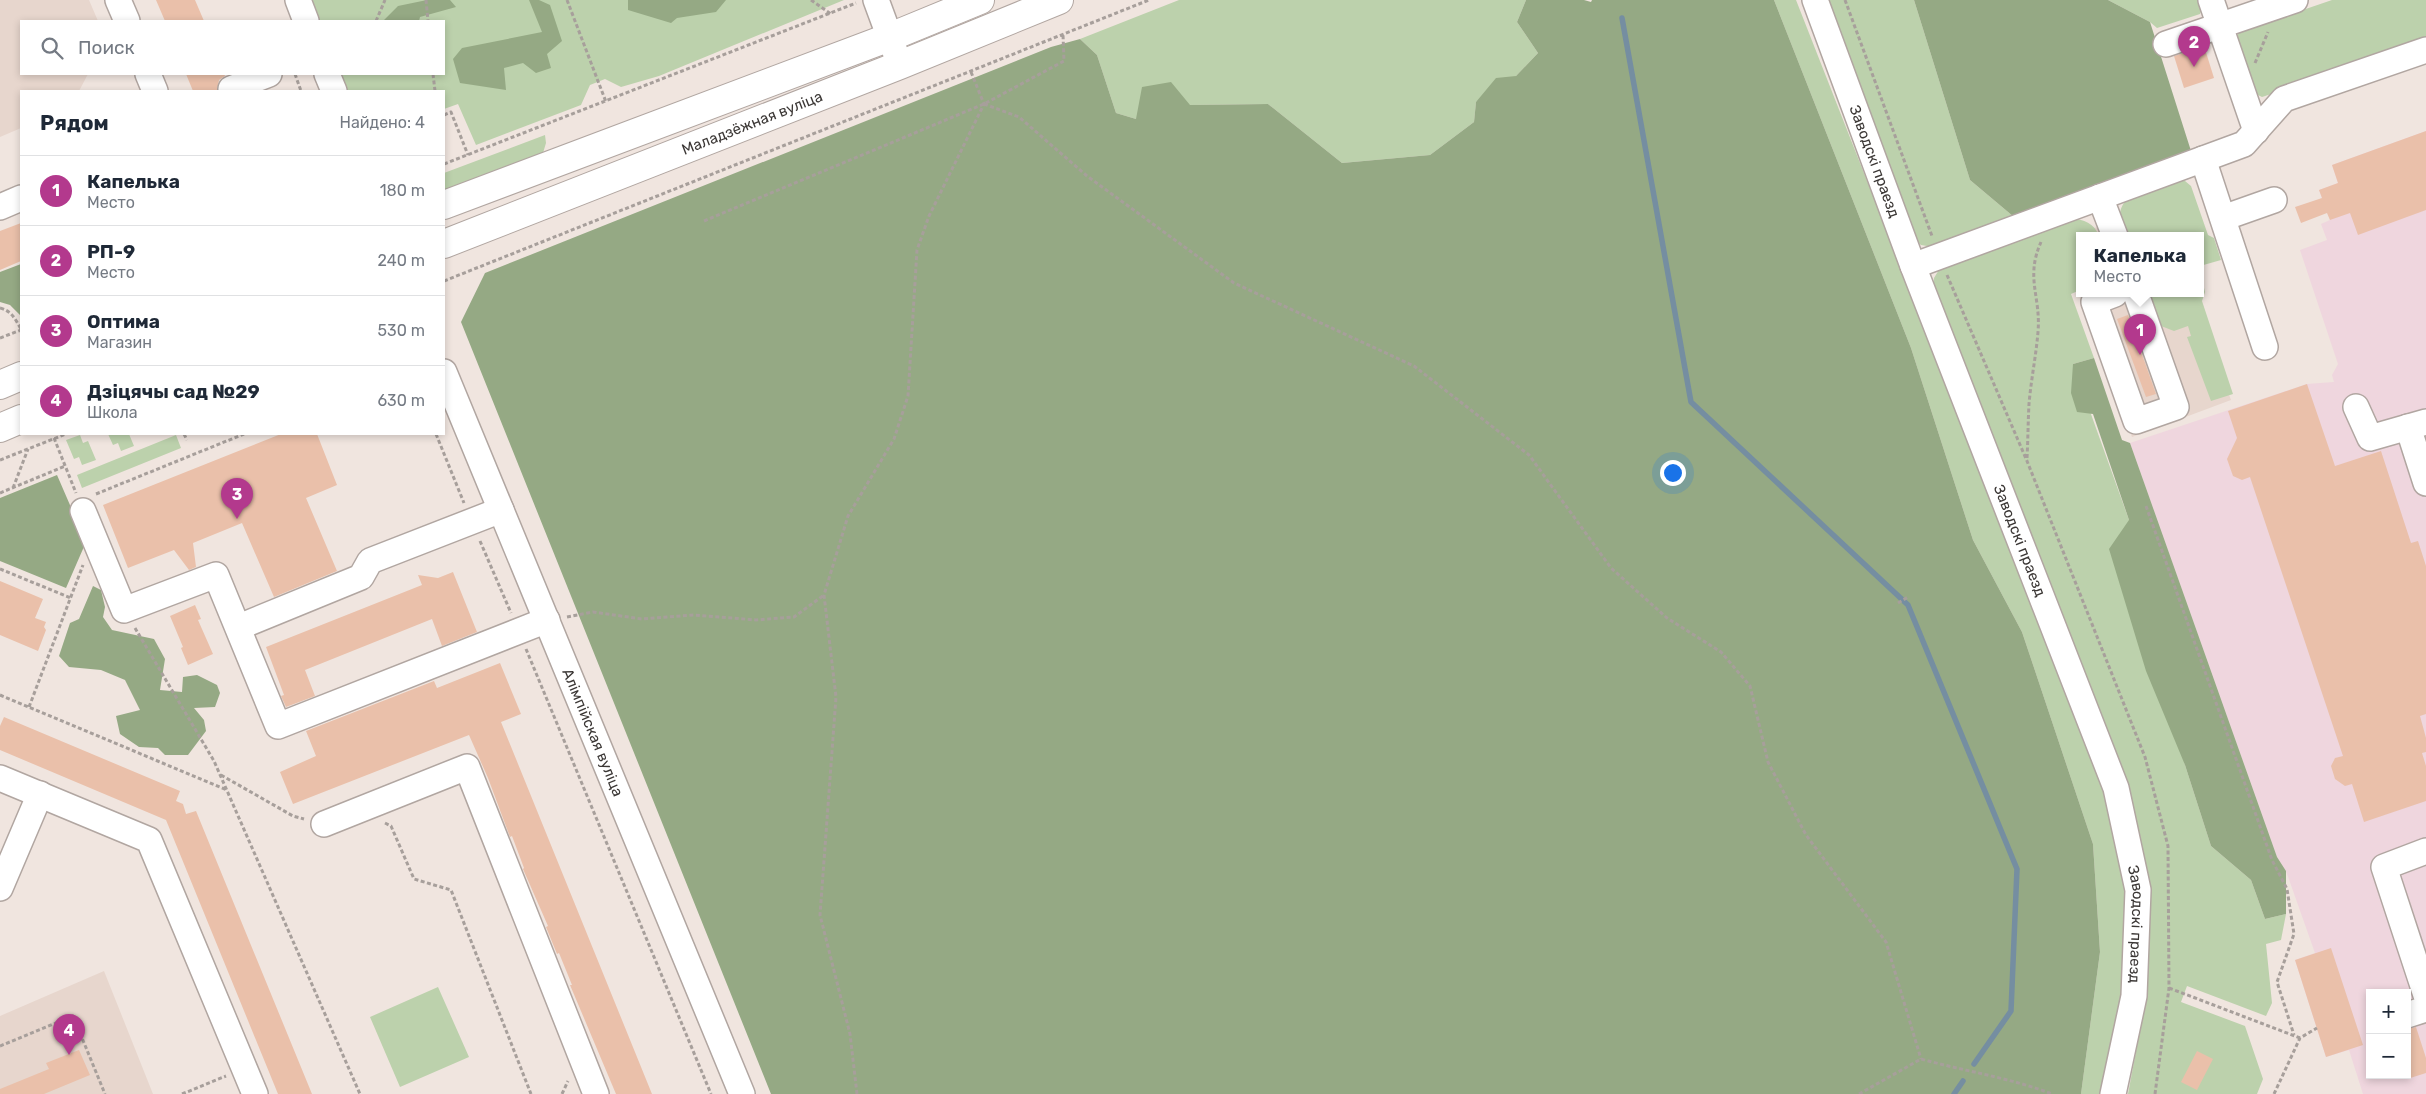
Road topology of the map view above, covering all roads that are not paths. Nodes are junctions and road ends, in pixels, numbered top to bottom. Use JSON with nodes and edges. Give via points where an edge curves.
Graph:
{"nodes":[{"id":1,"x":298,"y":0,"type":"edge"},
{"id":2,"x":876,"y":0,"type":"edge"},
{"id":3,"x":980,"y":0,"type":"edge"},
{"id":4,"x":1059,"y":0,"type":"edge"},
{"id":5,"x":1815,"y":0,"type":"edge"},
{"id":6,"x":2211,"y":0,"type":"edge"},
{"id":7,"x":2286,"y":3,"type":"edge"},
{"id":8,"x":306,"y":20,"type":"edge"},
{"id":9,"x":2220,"y":26,"type":"junction"},
{"id":10,"x":890,"y":37,"type":"junction"},
{"id":11,"x":2166,"y":44,"type":"dead end"},
{"id":12,"x":2426,"y":50,"type":"edge"},
{"id":13,"x":900,"y":65,"type":"junction"},
{"id":14,"x":148,"y":75,"type":"edge"},
{"id":15,"x":266,"y":75,"type":"edge"},
{"id":16,"x":327,"y":75,"type":"edge"},
{"id":17,"x":230,"y":89,"type":"dead end"},
{"id":18,"x":155,"y":90,"type":"edge"},
{"id":19,"x":334,"y":90,"type":"edge"},
{"id":20,"x":2256,"y":131,"type":"junction"},
{"id":21,"x":2203,"y":159,"type":"junction"},
{"id":22,"x":2100,"y":197,"type":"junction"},
{"id":23,"x":20,"y":198,"type":"edge"},
{"id":24,"x":2274,"y":200,"type":"dead end"},
{"id":25,"x":445,"y":205,"type":"edge"},
{"id":26,"x":0,"y":207,"type":"edge"},
{"id":27,"x":2223,"y":218,"type":"junction"},
{"id":28,"x":2113,"y":232,"type":"edge"},
{"id":29,"x":445,"y":244,"type":"edge"},
{"id":30,"x":1912,"y":266,"type":"junction"},
{"id":31,"x":2106,"y":297,"type":"edge"},
{"id":32,"x":2137,"y":297,"type":"edge"},
{"id":33,"x":2265,"y":347,"type":"dead end"},
{"id":34,"x":445,"y":374,"type":"edge"},
{"id":35,"x":20,"y":376,"type":"edge"},
{"id":36,"x":0,"y":384,"type":"edge"},
{"id":37,"x":2356,"y":406,"type":"dead end"},
{"id":38,"x":20,"y":419,"type":"edge"},
{"id":39,"x":2417,"y":424,"type":"edge"},
{"id":40,"x":0,"y":428,"type":"edge"},
{"id":41,"x":2426,"y":483,"type":"edge"},
{"id":42,"x":81,"y":506,"type":"road end"},
{"id":43,"x":501,"y":510,"type":"junction"},
{"id":44,"x":547,"y":620,"type":"junction"},
{"id":45,"x":239,"y":627,"type":"junction"},
{"id":46,"x":0,"y":778,"type":"edge"},
{"id":47,"x":40,"y":794,"type":"junction"},
{"id":48,"x":324,"y":824,"type":"road end"},
{"id":49,"x":2426,"y":851,"type":"edge"},
{"id":50,"x":0,"y":888,"type":"edge"},
{"id":51,"x":2426,"y":995,"type":"edge"},
{"id":52,"x":2426,"y":1009,"type":"edge"},
{"id":53,"x":2411,"y":1014,"type":"edge"},
{"id":54,"x":255,"y":1094,"type":"edge"},
{"id":55,"x":596,"y":1094,"type":"edge"},
{"id":56,"x":742,"y":1094,"type":"edge"},
{"id":57,"x":2113,"y":1094,"type":"edge"}],
"edges":[{"from":1,"to":8,"type":"street"},
{"from":2,"to":10,"type":"street"},
{"from":3,"to":10,"type":"main road","name":"Маладзёжная вуліца"},
{"from":4,"to":13,"type":"main road","name":"Маладзёжная вуліца"},
{"from":5,"to":30,"type":"street","name":"Заводскі праезд"},
{"from":6,"to":9,"type":"street"},
{"from":7,"to":9,"type":"street"},
{"from":9,"to":11,"type":"street"},
{"from":9,"to":20,"type":"street"},
{"from":10,"to":13,"type":"street"},
{"from":10,"to":25,"type":"main road","name":"Маладзёжная вуліца"},
{"from":12,"to":20,"type":"street","via":[[2284,99]]},
{"from":13,"to":29,"type":"main road","name":"Маладзёжная вуліца"},
{"from":14,"to":18,"type":"street"},
{"from":15,"to":17,"type":"street"},
{"from":16,"to":19,"type":"street"},
{"from":20,"to":21,"type":"street","via":[[2244,144]]},
{"from":21,"to":22,"type":"street"},
{"from":21,"to":27,"type":"street"},
{"from":22,"to":28,"type":"street"},
{"from":22,"to":30,"type":"street"},
{"from":23,"to":26,"type":"street"},
{"from":24,"to":27,"type":"street"},
{"from":27,"to":33,"type":"street"},
{"from":30,"to":57,"type":"street","name":"Заводскі праезд","via":[[2116,788],[2138,890],[2134,996]]},
{"from":31,"to":32,"type":"street","via":[[2094,302],[2136,421],[2176,407]]},
{"from":34,"to":43,"type":"street","name":"Алімпійская вуліца"},
{"from":35,"to":36,"type":"main road"},
{"from":37,"to":39,"type":"street","via":[[2370,438]]},
{"from":38,"to":40,"type":"main road"},
{"from":39,"to":41,"type":"street"},
{"from":42,"to":45,"type":"street","via":[[124,610],[216,575]]},
{"from":43,"to":44,"type":"street","name":"Алімпійская вуліца"},
{"from":43,"to":45,"type":"street","via":[[370,561],[360,577]]},
{"from":44,"to":45,"type":"street","via":[[278,726]]},
{"from":44,"to":56,"type":"street","name":"Алімпійская вуліца"},
{"from":46,"to":47,"type":"street"},
{"from":47,"to":50,"type":"street"},
{"from":47,"to":54,"type":"street","via":[[149,840]]},
{"from":48,"to":55,"type":"street","via":[[467,767]]},
{"from":49,"to":51,"type":"street","via":[[2384,867]]},
{"from":52,"to":53,"type":"street"}]}
